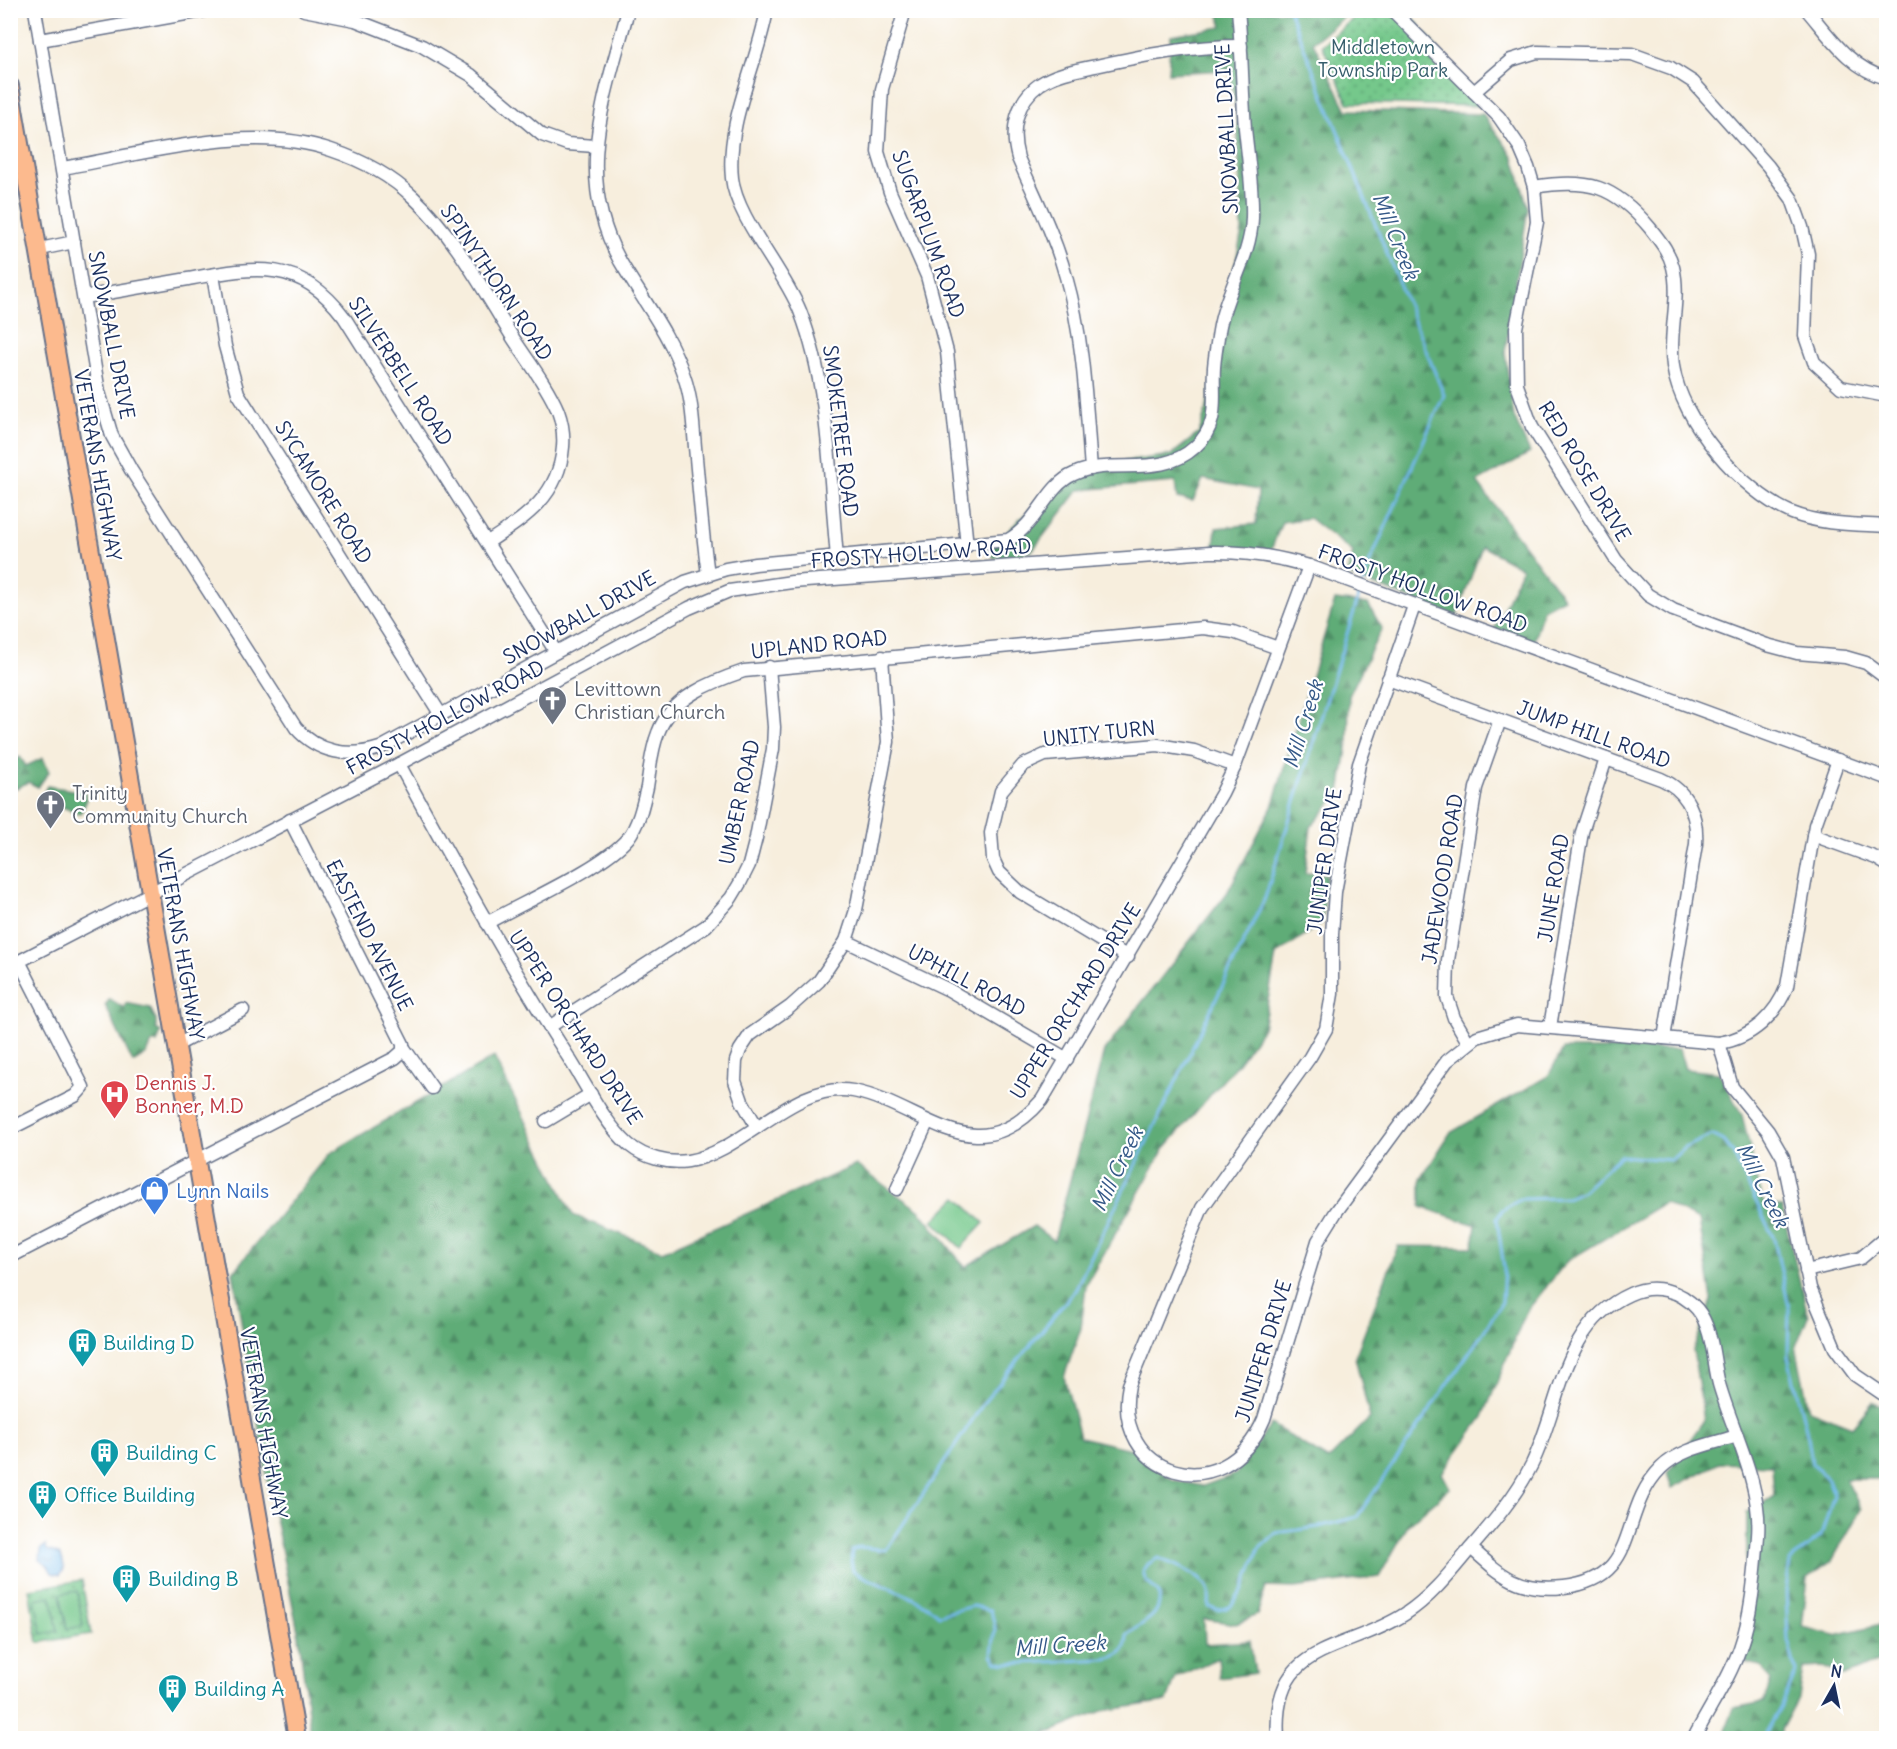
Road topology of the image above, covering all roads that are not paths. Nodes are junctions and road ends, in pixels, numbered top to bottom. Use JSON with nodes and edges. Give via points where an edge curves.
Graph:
{"nodes":[{"id":1,"x":35,"y":10,"type":"edge"},
{"id":2,"x":208,"y":10,"type":"edge"},
{"id":3,"x":304,"y":10,"type":"edge"},
{"id":4,"x":628,"y":10,"type":"edge"},
{"id":5,"x":767,"y":10,"type":"edge"},
{"id":6,"x":905,"y":10,"type":"edge"},
{"id":7,"x":1238,"y":10,"type":"edge"},
{"id":8,"x":1392,"y":10,"type":"edge"},
{"id":9,"x":1807,"y":10,"type":"edge"},
{"id":10,"x":40,"y":40,"type":"junction"},
{"id":11,"x":1242,"y":46,"type":"junction"},
{"id":12,"x":1887,"y":78,"type":"edge"},
{"id":13,"x":10,"y":86,"type":"edge"},
{"id":14,"x":1474,"y":92,"type":"junction"},
{"id":15,"x":595,"y":146,"type":"junction"},
{"id":16,"x":62,"y":168,"type":"junction"},
{"id":17,"x":1534,"y":187,"type":"junction"},
{"id":18,"x":74,"y":242,"type":"junction"},
{"id":19,"x":40,"y":249,"type":"junction"},
{"id":20,"x":213,"y":275,"type":"junction"},
{"id":21,"x":84,"y":297,"type":"junction"},
{"id":22,"x":1887,"y":396,"type":"edge"},
{"id":23,"x":1091,"y":469,"type":"junction"},
{"id":24,"x":1887,"y":526,"type":"edge"},
{"id":25,"x":488,"y":542,"type":"junction"},
{"id":26,"x":967,"y":546,"type":"junction"},
{"id":27,"x":837,"y":557,"type":"junction"},
{"id":28,"x":1309,"y":566,"type":"junction"},
{"id":29,"x":708,"y":574,"type":"junction"},
{"id":30,"x":1414,"y":606,"type":"junction"},
{"id":31,"x":1278,"y":648,"type":"junction"},
{"id":32,"x":556,"y":652,"type":"junction"},
{"id":33,"x":882,"y":657,"type":"junction"},
{"id":34,"x":769,"y":668,"type":"junction"},
{"id":35,"x":1887,"y":678,"type":"edge"},
{"id":36,"x":1388,"y":679,"type":"junction"},
{"id":37,"x":441,"y":714,"type":"junction"},
{"id":38,"x":1500,"y":720,"type":"junction"},
{"id":39,"x":1606,"y":759,"type":"junction"},
{"id":40,"x":1838,"y":760,"type":"junction"},
{"id":41,"x":399,"y":764,"type":"junction"},
{"id":42,"x":1235,"y":766,"type":"junction"},
{"id":43,"x":1887,"y":778,"type":"edge"},
{"id":44,"x":290,"y":820,"type":"junction"},
{"id":45,"x":1813,"y":835,"type":"junction"},
{"id":46,"x":1887,"y":864,"type":"edge"},
{"id":47,"x":150,"y":893,"type":"junction"},
{"id":48,"x":487,"y":922,"type":"junction"},
{"id":49,"x":846,"y":941,"type":"junction"},
{"id":50,"x":1128,"y":957,"type":"junction"},
{"id":51,"x":15,"y":963,"type":"edge"},
{"id":52,"x":243,"y":1010,"type":"dead end"},
{"id":53,"x":549,"y":1027,"type":"junction"},
{"id":54,"x":1550,"y":1027,"type":"junction"},
{"id":55,"x":1664,"y":1038,"type":"junction"},
{"id":56,"x":1468,"y":1042,"type":"junction"},
{"id":57,"x":1719,"y":1043,"type":"junction"},
{"id":58,"x":177,"y":1045,"type":"junction"},
{"id":59,"x":404,"y":1048,"type":"junction"},
{"id":60,"x":1067,"y":1059,"type":"junction"},
{"id":61,"x":432,"y":1088,"type":"dead end"},
{"id":62,"x":591,"y":1094,"type":"junction"},
{"id":63,"x":546,"y":1121,"type":"dead end"},
{"id":64,"x":927,"y":1123,"type":"junction"},
{"id":65,"x":758,"y":1127,"type":"junction"},
{"id":66,"x":10,"y":1129,"type":"edge"},
{"id":67,"x":197,"y":1161,"type":"junction"},
{"id":68,"x":897,"y":1189,"type":"dead end"},
{"id":69,"x":1887,"y":1237,"type":"edge"},
{"id":70,"x":10,"y":1257,"type":"edge"},
{"id":71,"x":1806,"y":1271,"type":"junction"},
{"id":72,"x":1887,"y":1396,"type":"edge"},
{"id":73,"x":1737,"y":1436,"type":"junction"},
{"id":74,"x":1471,"y":1548,"type":"junction"},
{"id":75,"x":297,"y":1738,"type":"edge"},
{"id":76,"x":1278,"y":1738,"type":"edge"},
{"id":77,"x":1694,"y":1738,"type":"edge"}],
"edges":[{"from":1,"to":10,"type":"street","name":"SNOWBALL DRIVE"},
{"from":2,"to":10,"type":"street"},
{"from":3,"to":15,"type":"street","via":[[355,20],[422,46],[471,75],[542,135],[567,144]]},
{"from":4,"to":15,"type":"street"},
{"from":5,"to":27,"type":"street","name":"SMOKETREE ROAD","via":[[733,133],[732,180],[741,206],[792,293],[810,338],[819,380]]},
{"from":6,"to":26,"type":"street","name":"SUGARPLUM ROAD","via":[[882,89],[878,152],[890,192],[927,276],[940,321],[952,378]]},
{"from":7,"to":11,"type":"street","name":"SNOWBALL DRIVE"},
{"from":8,"to":14,"type":"street","name":"RED ROSE DRIVE"},
{"from":9,"to":12,"type":"street","via":[[1851,59],[1871,73]]},
{"from":10,"to":16,"type":"street","name":"SNOWBALL DRIVE"},
{"from":11,"to":23,"type":"street","name":"SNOWBALL DRIVE","via":[[1251,233],[1220,329],[1212,424],[1195,447],[1173,461]]},
{"from":11,"to":23,"type":"street","via":[[1171,50],[1062,73],[1038,86],[1016,117],[1013,137],[1018,158],[1066,275],[1073,304]]},
{"from":13,"to":19,"type":"main road","name":"VETERANS HIGHWAY"},
{"from":14,"to":17,"type":"street","name":"RED ROSE DRIVE","via":[[1508,128]]},
{"from":14,"to":22,"type":"street","via":[[1511,60],[1537,52],[1632,54],[1671,68],[1692,82],[1768,166],[1792,199],[1808,254],[1805,336],[1814,362],[1841,387]]},
{"from":15,"to":29,"type":"street","via":[[596,190],[607,235],[666,336],[689,392]]},
{"from":16,"to":18,"type":"street","name":"SNOWBALL DRIVE"},
{"from":16,"to":25,"type":"street","name":"SPINYTHORN ROAD","via":[[217,141],[277,139],[315,145],[364,164],[413,197],[446,233],[551,397],[561,421],[563,448],[559,472],[545,499]]},
{"from":17,"to":24,"type":"street","via":[[1576,183],[1613,193],[1635,210],[1662,243],[1670,256],[1675,282],[1670,331],[1677,383],[1694,421],[1743,480],[1776,505],[1809,518]]},
{"from":17,"to":35,"type":"street","name":"RED ROSE DRIVE","via":[[1537,222],[1516,328],[1517,385],[1532,427],[1616,560],[1648,595],[1673,610],[1767,645],[1866,663]]},
{"from":18,"to":19,"type":"street"},
{"from":18,"to":21,"type":"street","name":"SNOWBALL DRIVE"},
{"from":19,"to":47,"type":"main road","name":"VETERANS HIGHWAY"},
{"from":20,"to":21,"type":"street","name":"SILVERBELL ROAD"},
{"from":20,"to":25,"type":"street","name":"SILVERBELL ROAD","via":[[272,269],[304,279],[328,297],[344,316]]},
{"from":20,"to":37,"type":"street","name":"SYCAMORE ROAD","via":[[238,393]]},
{"from":21,"to":37,"type":"street","name":"SNOWBALL DRIVE","via":[[99,392],[112,435],[302,735],[333,752],[358,754],[380,748]]},
{"from":23,"to":26,"type":"street","name":"SNOWBALL DRIVE","via":[[1069,476],[1020,534],[1008,540]]},
{"from":25,"to":32,"type":"street","name":"SILVERBELL ROAD"},
{"from":26,"to":27,"type":"street","name":"SNOWBALL DRIVE"},
{"from":27,"to":29,"type":"street","name":"SNOWBALL DRIVE","via":[[755,564]]},
{"from":28,"to":30,"type":"street","name":"FROSTY HOLLOW ROAD"},
{"from":28,"to":31,"type":"street","name":"UPPER ORCHARD DRIVE"},
{"from":28,"to":41,"type":"street","name":"FROSTY HOLLOW ROAD","via":[[1253,552],[1210,552],[750,586],[689,608]]},
{"from":29,"to":32,"type":"street","name":"SNOWBALL DRIVE","via":[[665,592]]},
{"from":30,"to":36,"type":"street","name":"JUNIPER DRIVE"},
{"from":30,"to":40,"type":"street","name":"FROSTY HOLLOW ROAD"},
{"from":31,"to":33,"type":"street","name":"UPLAND ROAD","via":[[1233,632],[1203,628]]},
{"from":31,"to":42,"type":"street","name":"UPPER ORCHARD DRIVE"},
{"from":32,"to":37,"type":"street","name":"SNOWBALL DRIVE"},
{"from":33,"to":34,"type":"street","name":"UPLAND ROAD"},
{"from":33,"to":49,"type":"street","via":[[888,742],[856,910]]},
{"from":34,"to":48,"type":"street","name":"UPLAND ROAD","via":[[744,670],[726,677],[675,706],[657,734],[640,816],[627,838],[594,864]]},
{"from":34,"to":53,"type":"street","name":"UMBER ROAD","via":[[773,748],[756,838],[740,883],[706,926]]},
{"from":36,"to":38,"type":"street","name":"JUMP HILL ROAD"},
{"from":36,"to":56,"type":"street","name":"JUNIPER DRIVE","via":[[1352,790],[1335,892],[1332,994],[1326,1029],[1310,1058],[1202,1208],[1129,1385],[1129,1424],[1139,1445],[1154,1459],[1175,1470],[1207,1473],[1239,1458],[1256,1438],[1310,1262],[1325,1229],[1442,1069]]},
{"from":38,"to":39,"type":"street","name":"JUMP HILL ROAD"},
{"from":38,"to":56,"type":"street","name":"JADEWOOD ROAD","via":[[1475,796],[1448,960],[1447,997]]},
{"from":39,"to":54,"type":"street","name":"JUNE ROAD","via":[[1581,832]]},
{"from":39,"to":55,"type":"street","name":"JUMP HILL ROAD","via":[[1670,783],[1684,794],[1695,818],[1696,844]]},
{"from":40,"to":43,"type":"street","name":"FROSTY HOLLOW ROAD"},
{"from":40,"to":45,"type":"street","name":"JUNIPER DRIVE"},
{"from":41,"to":44,"type":"street","name":"FROSTY HOLLOW ROAD"},
{"from":41,"to":48,"type":"street","name":"UPPER ORCHARD DRIVE"},
{"from":42,"to":50,"type":"street","name":"UPPER ORCHARD DRIVE"},
{"from":42,"to":50,"type":"street","name":"UNITY TURN","via":[[1169,746],[1045,755],[1016,771],[1001,791],[991,845],[993,859],[1005,880]]},
{"from":44,"to":47,"type":"street","name":"FROSTY HOLLOW ROAD"},
{"from":44,"to":59,"type":"street","name":"EASTEND AVENUE"},
{"from":45,"to":46,"type":"street"},
{"from":45,"to":57,"type":"street","name":"JUNIPER DRIVE","via":[[1783,997],[1759,1026]]},
{"from":47,"to":51,"type":"street","name":"FROSTY HOLLOW ROAD"},
{"from":47,"to":58,"type":"main road","name":"VETERANS HIGHWAY"},
{"from":48,"to":53,"type":"street","name":"UPPER ORCHARD DRIVE"},
{"from":49,"to":60,"type":"street","name":"UPHILL ROAD","via":[[949,990]]},
{"from":49,"to":65,"type":"street","via":[[808,992],[750,1035],[740,1050],[735,1081]]},
{"from":50,"to":60,"type":"street","name":"UPPER ORCHARD DRIVE"},
{"from":51,"to":66,"type":"street","via":[[83,1087],[75,1096]]},
{"from":52,"to":58,"type":"street"},
{"from":53,"to":62,"type":"street","name":"UPPER ORCHARD DRIVE"},
{"from":54,"to":55,"type":"street","name":"JUNIPER DRIVE"},
{"from":54,"to":56,"type":"street","name":"JUNIPER DRIVE","via":[[1504,1027]]},
{"from":55,"to":57,"type":"street","name":"JUNIPER DRIVE"},
{"from":57,"to":71,"type":"street","via":[[1732,1087],[1768,1131],[1782,1157]]},
{"from":58,"to":67,"type":"main road","name":"VETERANS HIGHWAY"},
{"from":59,"to":61,"type":"street","name":"EASTEND AVENUE"},
{"from":59,"to":67,"type":"street","via":[[387,1062]]},
{"from":60,"to":64,"type":"street","name":"UPPER ORCHARD DRIVE","via":[[1042,1100],[1010,1127],[971,1135],[955,1134]]},
{"from":62,"to":63,"type":"street"},
{"from":62,"to":65,"type":"street","name":"UPPER ORCHARD DRIVE","via":[[628,1144],[649,1157],[666,1161],[711,1155]]},
{"from":64,"to":65,"type":"street","name":"UPPER ORCHARD DRIVE","via":[[867,1094],[837,1090],[809,1097]]},
{"from":64,"to":68,"type":"street"},
{"from":67,"to":70,"type":"street"},
{"from":67,"to":75,"type":"main road","name":"VETERANS HIGHWAY"},
{"from":69,"to":71,"type":"street","via":[[1861,1258]]},
{"from":71,"to":72,"type":"street","via":[[1819,1312],[1842,1361],[1865,1384]]},
{"from":73,"to":74,"type":"street","via":[[1676,1457],[1658,1470],[1617,1560],[1594,1581],[1555,1588],[1525,1587],[1508,1579]]},
{"from":73,"to":74,"type":"street","via":[[1720,1387],[1706,1326],[1697,1309],[1669,1290],[1656,1288],[1632,1293],[1609,1307],[1581,1334],[1531,1465],[1519,1487]]},
{"from":73,"to":77,"type":"street","via":[[1752,1482],[1758,1523],[1749,1606],[1741,1647]]},
{"from":74,"to":76,"type":"street","via":[[1430,1594],[1404,1615],[1299,1666],[1279,1697]]}]}
